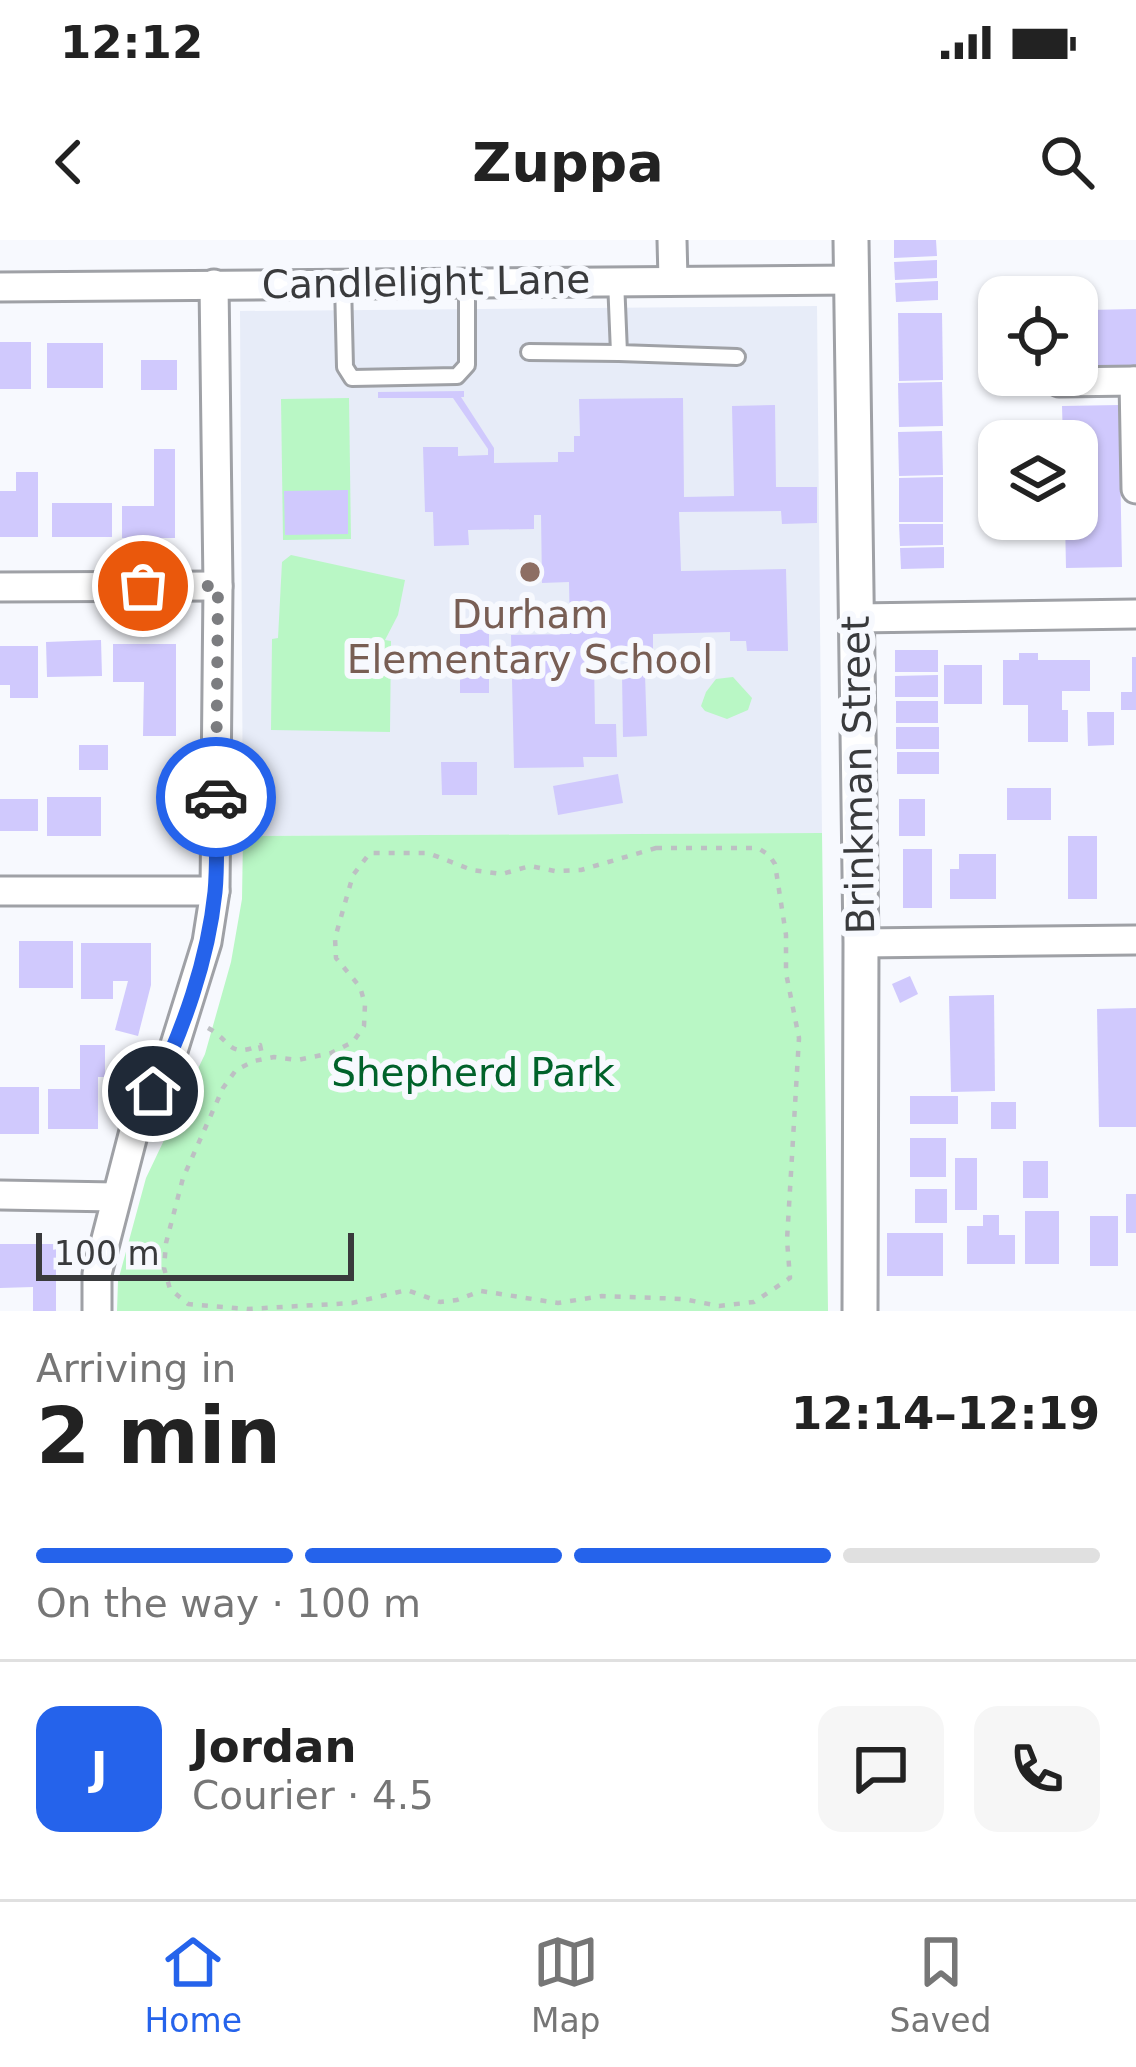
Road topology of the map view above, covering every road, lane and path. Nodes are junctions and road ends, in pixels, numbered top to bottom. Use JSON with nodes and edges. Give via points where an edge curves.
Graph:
{"nodes":[{"id":1,"x":672,"y":240,"type":"edge"},
{"id":2,"x":851,"y":240,"type":"edge"},
{"id":3,"x":673,"y":279,"type":"junction"},
{"id":4,"x":616,"y":280,"type":"junction"},
{"id":5,"x":853,"y":280,"type":"junction"},
{"id":6,"x":467,"y":282,"type":"junction"},
{"id":7,"x":214,"y":284,"type":"junction"},
{"id":8,"x":343,"y":284,"type":"junction"},
{"id":9,"x":0,"y":287,"type":"edge"},
{"id":10,"x":529,"y":352,"type":"dead end"},
{"id":11,"x":619,"y":353,"type":"junction"},
{"id":12,"x":737,"y":357,"type":"dead end"},
{"id":13,"x":1098,"y":381,"type":"edge"},
{"id":14,"x":1135,"y":381,"type":"edge"},
{"id":15,"x":1136,"y":489,"type":"edge"},
{"id":16,"x":218,"y":586,"type":"junction"},
{"id":17,"x":0,"y":587,"type":"edge"},
{"id":18,"x":1136,"y":614,"type":"edge"},
{"id":19,"x":856,"y":618,"type":"junction"},
{"id":20,"x":0,"y":891,"type":"edge"},
{"id":21,"x":215,"y":891,"type":"junction"},
{"id":22,"x":1136,"y":940,"type":"edge"},
{"id":23,"x":861,"y":943,"type":"junction"},
{"id":24,"x":208,"y":1028,"type":"dead end"},
{"id":25,"x":263,"y":1059,"type":"junction"},
{"id":26,"x":0,"y":1195,"type":"edge"},
{"id":27,"x":116,"y":1197,"type":"junction"},
{"id":28,"x":97,"y":1311,"type":"edge"},
{"id":29,"x":860,"y":1311,"type":"edge"}],
"edges":[{"from":1,"to":3,"type":"street"},
{"from":2,"to":5,"type":"street","name":"Brinkman Street"},
{"from":3,"to":4,"type":"street","name":"Candlelight Lane"},
{"from":3,"to":5,"type":"street","name":"Candlelight Lane"},
{"from":4,"to":6,"type":"street","name":"Candlelight Lane"},
{"from":4,"to":11,"type":"lane"},
{"from":5,"to":19,"type":"street","name":"Brinkman Street"},
{"from":6,"to":8,"type":"street","name":"Candlelight Lane"},
{"from":6,"to":8,"type":"lane","via":[[467,365],[457,376],[352,378]]},
{"from":7,"to":8,"type":"street","name":"Candlelight Lane"},
{"from":7,"to":9,"type":"street","name":"Candlelight Lane"},
{"from":7,"to":16,"type":"street"},
{"from":10,"to":11,"type":"lane"},
{"from":11,"to":12,"type":"lane"},
{"from":13,"to":14,"type":"street"},
{"from":14,"to":15,"type":"street"},
{"from":16,"to":17,"type":"street"},
{"from":16,"to":21,"type":"street"},
{"from":18,"to":19,"type":"street"},
{"from":19,"to":23,"type":"street","name":"Brinkman Street"},
{"from":20,"to":21,"type":"street"},
{"from":21,"to":27,"type":"street","via":[[173,1051],[134,1131]]},
{"from":22,"to":23,"type":"street"},
{"from":23,"to":29,"type":"street","name":"Brinkman Street"},
{"from":24,"to":25,"type":"path","via":[[237,1051],[260,1045]]},
{"from":25,"to":25,"type":"path","via":[[236,1070],[223,1088],[183,1178],[164,1268],[170,1289],[188,1304],[352,1304],[407,1290],[440,1302],[482,1291],[558,1303],[602,1296],[719,1306],[754,1302],[790,1278],[799,1037],[775,864],[758,848],[656,848],[581,871],[530,866],[502,874],[428,853],[370,853],[353,875],[335,938],[336,958],[360,987],[364,1026],[331,1053]]},
{"from":26,"to":27,"type":"street"},
{"from":27,"to":28,"type":"street","via":[[97,1274]]}]}
